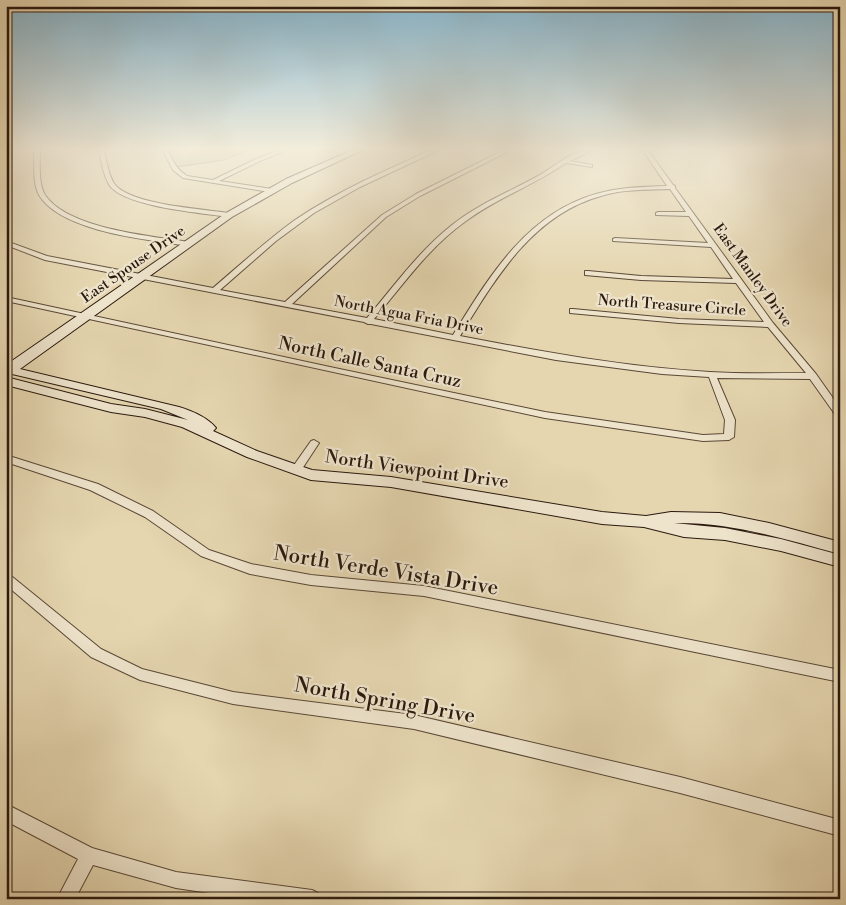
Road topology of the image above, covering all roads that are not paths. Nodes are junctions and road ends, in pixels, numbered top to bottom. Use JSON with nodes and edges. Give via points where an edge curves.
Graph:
{"nodes":[{"id":1,"x":40,"y":191,"type":"edge"},
{"id":2,"x":121,"y":191,"type":"edge"},
{"id":3,"x":268,"y":191,"type":"edge"},
{"id":4,"x":348,"y":191,"type":"edge"},
{"id":5,"x":426,"y":191,"type":"edge"},
{"id":6,"x":511,"y":191,"type":"edge"},
{"id":7,"x":618,"y":191,"type":"edge"},
{"id":8,"x":674,"y":191,"type":"edge"},
{"id":9,"x":658,"y":214,"type":"dead end"},
{"id":10,"x":692,"y":214,"type":"junction"},
{"id":11,"x":229,"y":215,"type":"junction"},
{"id":12,"x":615,"y":240,"type":"dead end"},
{"id":13,"x":6,"y":244,"type":"edge"},
{"id":14,"x":189,"y":244,"type":"junction"},
{"id":15,"x":714,"y":245,"type":"junction"},
{"id":16,"x":588,"y":273,"type":"dead end"},
{"id":17,"x":141,"y":277,"type":"junction"},
{"id":18,"x":740,"y":281,"type":"junction"},
{"id":19,"x":214,"y":292,"type":"junction"},
{"id":20,"x":6,"y":299,"type":"edge"},
{"id":21,"x":286,"y":305,"type":"junction"},
{"id":22,"x":573,"y":311,"type":"dead end"},
{"id":23,"x":84,"y":316,"type":"junction"},
{"id":24,"x":368,"y":322,"type":"junction"},
{"id":25,"x":770,"y":325,"type":"junction"},
{"id":26,"x":455,"y":338,"type":"junction"},
{"id":27,"x":7,"y":373,"type":"edge"},
{"id":28,"x":712,"y":375,"type":"junction"},
{"id":29,"x":813,"y":376,"type":"junction"},
{"id":30,"x":840,"y":415,"type":"edge"},
{"id":31,"x":314,"y":443,"type":"dead end"},
{"id":32,"x":6,"y":458,"type":"edge"},
{"id":33,"x":296,"y":470,"type":"junction"},
{"id":34,"x":644,"y":522,"type":"junction"},
{"id":35,"x":840,"y":548,"type":"edge"},
{"id":36,"x":840,"y":560,"type":"edge"},
{"id":37,"x":6,"y":578,"type":"edge"},
{"id":38,"x":840,"y":676,"type":"edge"},
{"id":39,"x":6,"y":812,"type":"edge"},
{"id":40,"x":840,"y":828,"type":"edge"},
{"id":41,"x":89,"y":856,"type":"junction"},
{"id":42,"x":66,"y":899,"type":"edge"},
{"id":43,"x":312,"y":899,"type":"edge"}],
"edges":[{"from":1,"to":14,"type":"street","via":[[47,204],[59,213],[114,232]]},
{"from":2,"to":11,"type":"street","via":[[145,201]]},
{"from":3,"to":11,"type":"main road","name":"East Spouse Drive"},
{"from":4,"to":19,"type":"street","via":[[288,228]]},
{"from":5,"to":21,"type":"street","via":[[384,216]]},
{"from":6,"to":24,"type":"street","via":[[479,208],[430,248]]},
{"from":7,"to":26,"type":"street","via":[[577,202],[540,225],[500,266]]},
{"from":8,"to":10,"type":"street","name":"East Manley Drive"},
{"from":9,"to":10,"type":"street"},
{"from":10,"to":15,"type":"street","name":"East Manley Drive"},
{"from":11,"to":14,"type":"main road","name":"East Spouse Drive"},
{"from":12,"to":15,"type":"street"},
{"from":13,"to":17,"type":"street","name":"North Agua Fria Drive","via":[[45,258]]},
{"from":14,"to":17,"type":"main road","name":"East Spouse Drive"},
{"from":15,"to":18,"type":"street","name":"East Manley Drive"},
{"from":16,"to":18,"type":"street"},
{"from":17,"to":19,"type":"street","name":"North Agua Fria Drive"},
{"from":17,"to":23,"type":"main road","name":"East Spouse Drive"},
{"from":18,"to":25,"type":"street","name":"East Manley Drive"},
{"from":19,"to":21,"type":"street","name":"North Agua Fria Drive"},
{"from":20,"to":23,"type":"street","name":"North Calle Santa Cruz"},
{"from":21,"to":24,"type":"street","name":"North Agua Fria Drive"},
{"from":22,"to":25,"type":"street","name":"North Treasure Circle"},
{"from":23,"to":27,"type":"main road","name":"East Spouse Drive"},
{"from":23,"to":28,"type":"street","name":"North Calle Santa Cruz","via":[[545,414],[703,438],[729,437],[730,420]]},
{"from":24,"to":26,"type":"street","name":"North Agua Fria Drive"},
{"from":25,"to":29,"type":"street","name":"East Manley Drive"},
{"from":26,"to":28,"type":"street","name":"North Agua Fria Drive","via":[[565,359]]},
{"from":27,"to":33,"type":"main road","name":"North Viewpoint Drive","via":[[110,408],[187,424]]},
{"from":28,"to":29,"type":"street","name":"North Agua Fria Drive"},
{"from":29,"to":30,"type":"street","name":"East Manley Drive"},
{"from":31,"to":33,"type":"street"},
{"from":32,"to":38,"type":"street","name":"North Verde Vista Drive","via":[[94,487],[149,514],[205,553],[250,569],[311,580],[424,591]]},
{"from":33,"to":34,"type":"main road","name":"North Viewpoint Drive","via":[[332,477],[409,484],[602,518]]},
{"from":34,"to":35,"type":"main road","name":"North Viewpoint Drive","via":[[665,517],[714,518]]},
{"from":34,"to":36,"type":"main road","name":"North Viewpoint Drive","via":[[684,531],[725,534]]},
{"from":37,"to":40,"type":"street","name":"North Spring Drive","via":[[96,653],[140,674],[233,698],[414,722],[680,785]]},
{"from":39,"to":41,"type":"street"},
{"from":41,"to":42,"type":"street"},
{"from":41,"to":43,"type":"street","via":[[176,880]]}]}
